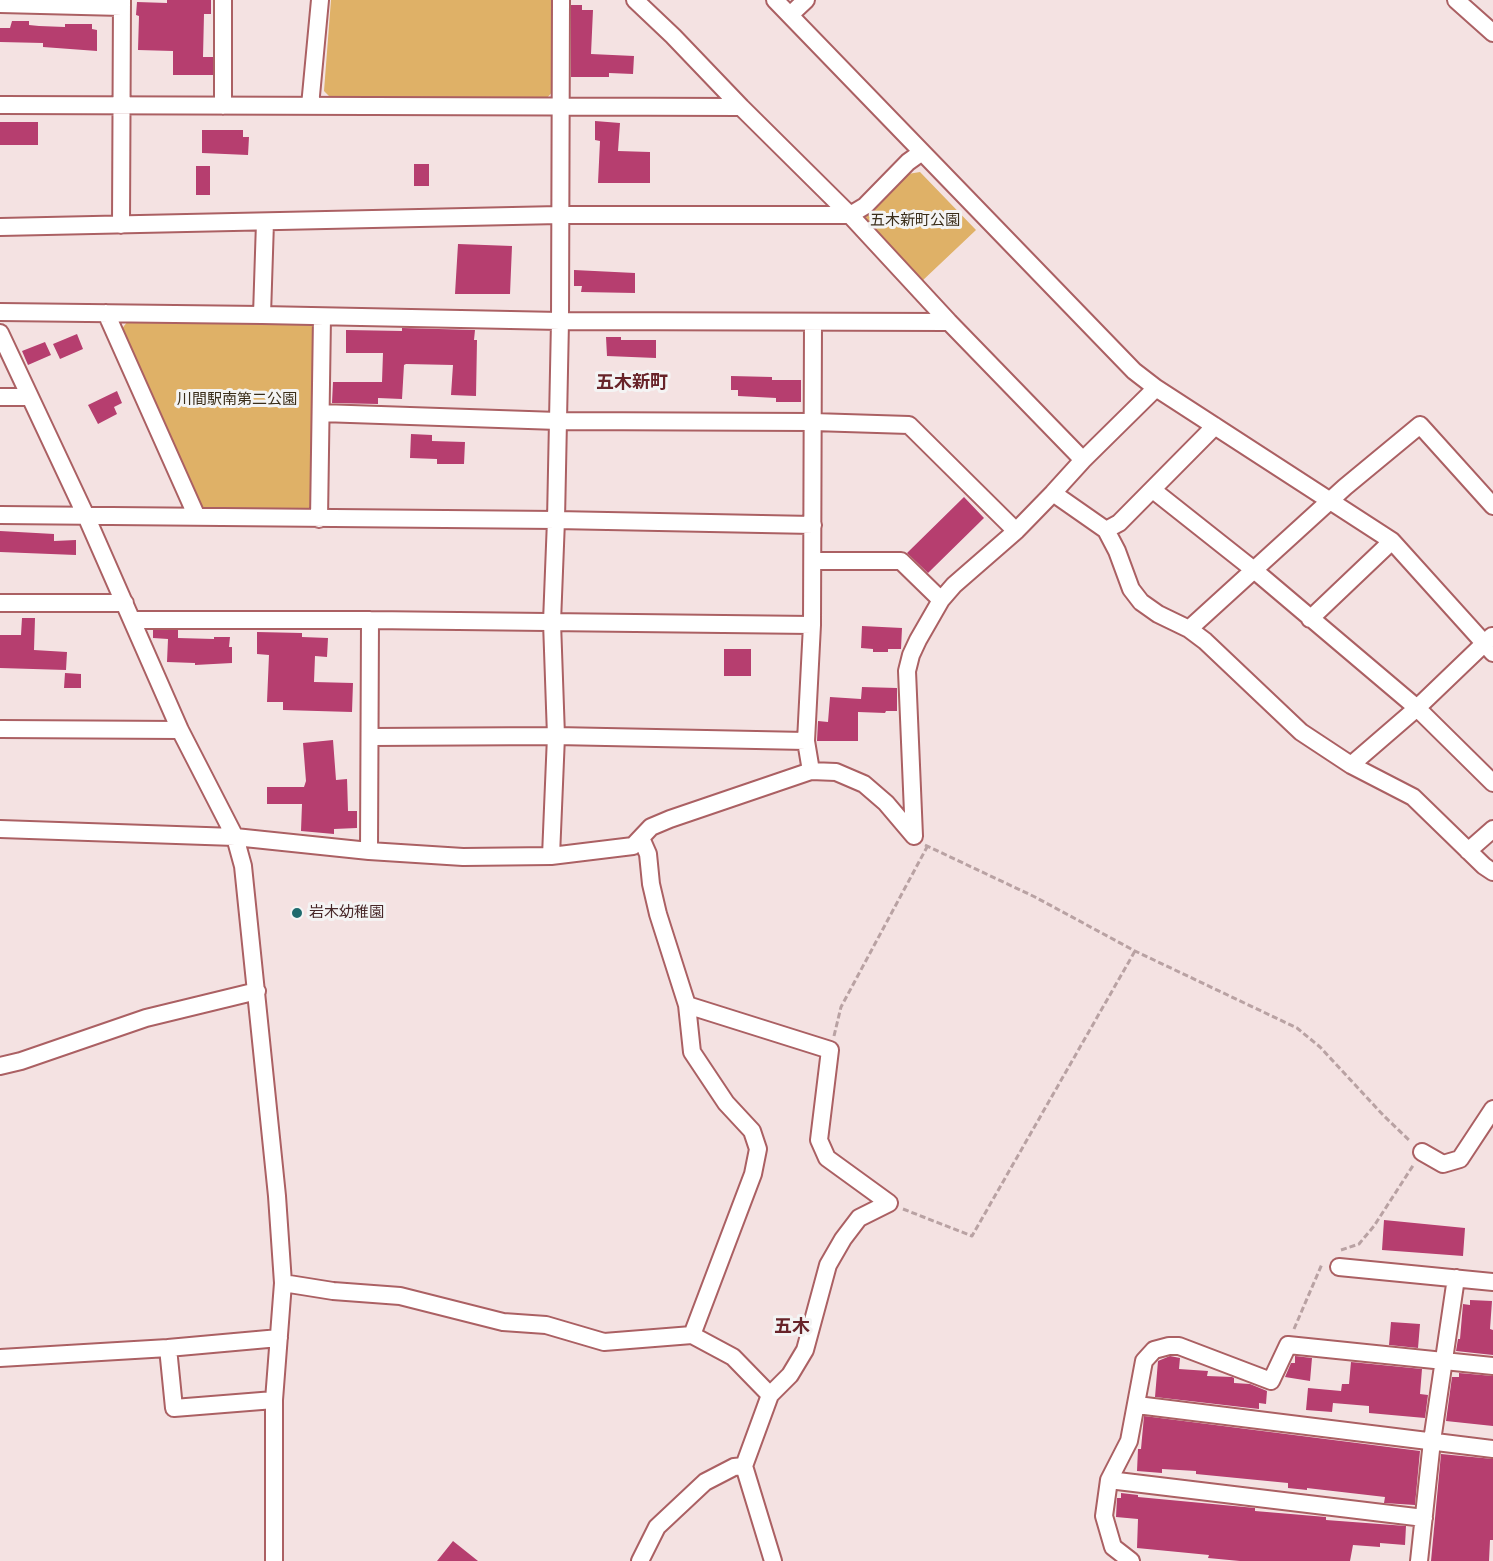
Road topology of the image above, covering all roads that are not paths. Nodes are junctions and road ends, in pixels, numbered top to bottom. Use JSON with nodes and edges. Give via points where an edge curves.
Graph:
{"nodes":[{"id":1,"x":223,"y":0,"type":"edge"},
{"id":2,"x":320,"y":0,"type":"edge"},
{"id":3,"x":561,"y":0,"type":"edge"},
{"id":4,"x":634,"y":0,"type":"edge"},
{"id":5,"x":775,"y":0,"type":"edge"},
{"id":6,"x":806,"y":0,"type":"edge"},
{"id":7,"x":1456,"y":0,"type":"edge"},
{"id":8,"x":122,"y":3,"type":"edge"},
{"id":9,"x":0,"y":4,"type":"edge"},
{"id":10,"x":790,"y":15,"type":"junction"},
{"id":11,"x":1493,"y":33,"type":"edge"},
{"id":12,"x":0,"y":105,"type":"edge"},
{"id":13,"x":122,"y":106,"type":"junction"},
{"id":14,"x":223,"y":106,"type":"junction"},
{"id":15,"x":310,"y":106,"type":"junction"},
{"id":16,"x":741,"y":107,"type":"junction"},
{"id":17,"x":560,"y":108,"type":"junction"},
{"id":18,"x":922,"y":152,"type":"junction"},
{"id":19,"x":559,"y":215,"type":"junction"},
{"id":20,"x":850,"y":215,"type":"junction"},
{"id":21,"x":264,"y":222,"type":"junction"},
{"id":22,"x":121,"y":225,"type":"junction"},
{"id":23,"x":0,"y":227,"type":"edge"},
{"id":24,"x":0,"y":312,"type":"edge"},
{"id":25,"x":106,"y":314,"type":"junction"},
{"id":26,"x":262,"y":315,"type":"junction"},
{"id":27,"x":322,"y":317,"type":"junction"},
{"id":28,"x":560,"y":321,"type":"junction"},
{"id":29,"x":813,"y":322,"type":"junction"},
{"id":30,"x":949,"y":322,"type":"junction"},
{"id":31,"x":0,"y":333,"type":"edge"},
{"id":32,"x":1156,"y":388,"type":"junction"},
{"id":33,"x":0,"y":397,"type":"edge"},
{"id":34,"x":30,"y":397,"type":"junction"},
{"id":35,"x":321,"y":414,"type":"junction"},
{"id":36,"x":558,"y":421,"type":"junction"},
{"id":37,"x":813,"y":422,"type":"junction"},
{"id":38,"x":1215,"y":426,"type":"junction"},
{"id":39,"x":1083,"y":460,"type":"junction"},
{"id":40,"x":1153,"y":490,"type":"junction"},
{"id":41,"x":1053,"y":493,"type":"junction"},
{"id":42,"x":1331,"y":500,"type":"junction"},
{"id":43,"x":1493,"y":507,"type":"edge"},
{"id":44,"x":0,"y":515,"type":"edge"},
{"id":45,"x":86,"y":516,"type":"junction"},
{"id":46,"x":197,"y":517,"type":"junction"},
{"id":47,"x":319,"y":519,"type":"junction"},
{"id":48,"x":556,"y":520,"type":"junction"},
{"id":49,"x":813,"y":525,"type":"junction"},
{"id":50,"x":1106,"y":530,"type":"junction"},
{"id":51,"x":1016,"y":531,"type":"junction"},
{"id":52,"x":1392,"y":541,"type":"junction"},
{"id":53,"x":813,"y":561,"type":"junction"},
{"id":54,"x":1254,"y":570,"type":"junction"},
{"id":55,"x":941,"y":600,"type":"junction"},
{"id":56,"x":0,"y":603,"type":"edge"},
{"id":57,"x":124,"y":603,"type":"junction"},
{"id":58,"x":1310,"y":619,"type":"junction"},
{"id":59,"x":132,"y":620,"type":"junction"},
{"id":60,"x":370,"y":620,"type":"junction"},
{"id":61,"x":552,"y":622,"type":"junction"},
{"id":62,"x":812,"y":625,"type":"junction"},
{"id":63,"x":1189,"y":629,"type":"junction"},
{"id":64,"x":1490,"y":644,"type":"edge"},
{"id":65,"x":1417,"y":708,"type":"junction"},
{"id":66,"x":0,"y":729,"type":"edge"},
{"id":67,"x":180,"y":730,"type":"junction"},
{"id":68,"x":556,"y":736,"type":"junction"},
{"id":69,"x":371,"y":737,"type":"junction"},
{"id":70,"x":807,"y":741,"type":"junction"},
{"id":71,"x":1351,"y":765,"type":"junction"},
{"id":72,"x":811,"y":771,"type":"junction"},
{"id":73,"x":1493,"y":783,"type":"edge"},
{"id":74,"x":0,"y":829,"type":"edge"},
{"id":75,"x":1493,"y":829,"type":"edge"},
{"id":76,"x":235,"y":837,"type":"junction"},
{"id":77,"x":641,"y":838,"type":"junction"},
{"id":78,"x":369,"y":851,"type":"junction"},
{"id":79,"x":1468,"y":851,"type":"junction"},
{"id":80,"x":551,"y":856,"type":"junction"},
{"id":81,"x":1493,"y":872,"type":"edge"},
{"id":82,"x":257,"y":991,"type":"junction"},
{"id":83,"x":687,"y":1005,"type":"junction"},
{"id":84,"x":0,"y":1066,"type":"edge"},
{"id":85,"x":1493,"y":1109,"type":"edge"},
{"id":86,"x":1422,"y":1152,"type":"road end"},
{"id":87,"x":1338,"y":1259,"type":"road end"},
{"id":88,"x":1456,"y":1278,"type":"junction"},
{"id":89,"x":1493,"y":1282,"type":"edge"},
{"id":90,"x":283,"y":1283,"type":"junction"},
{"id":91,"x":692,"y":1335,"type":"junction"},
{"id":92,"x":279,"y":1338,"type":"junction"},
{"id":93,"x":168,"y":1348,"type":"junction"},
{"id":94,"x":0,"y":1358,"type":"edge"},
{"id":95,"x":1443,"y":1359,"type":"junction"},
{"id":96,"x":1493,"y":1366,"type":"edge"},
{"id":97,"x":770,"y":1395,"type":"junction"},
{"id":98,"x":274,"y":1400,"type":"junction"},
{"id":99,"x":1137,"y":1405,"type":"junction"},
{"id":100,"x":1432,"y":1441,"type":"junction"},
{"id":101,"x":1493,"y":1449,"type":"edge"},
{"id":102,"x":744,"y":1466,"type":"junction"},
{"id":103,"x":1109,"y":1480,"type":"junction"},
{"id":104,"x":1424,"y":1518,"type":"junction"},
{"id":105,"x":274,"y":1561,"type":"edge"},
{"id":106,"x":640,"y":1561,"type":"edge"},
{"id":107,"x":773,"y":1561,"type":"edge"},
{"id":108,"x":1131,"y":1561,"type":"edge"},
{"id":109,"x":1419,"y":1561,"type":"edge"}],
"edges":[{"from":1,"to":14,"type":"street"},
{"from":2,"to":15,"type":"street"},
{"from":3,"to":17,"type":"street"},
{"from":4,"to":16,"type":"street"},
{"from":5,"to":10,"type":"street"},
{"from":6,"to":10,"type":"street"},
{"from":7,"to":11,"type":"street"},
{"from":8,"to":9,"type":"street"},
{"from":8,"to":13,"type":"street"},
{"from":10,"to":18,"type":"street"},
{"from":12,"to":13,"type":"street"},
{"from":13,"to":14,"type":"street"},
{"from":13,"to":22,"type":"street"},
{"from":14,"to":15,"type":"street"},
{"from":15,"to":17,"type":"street"},
{"from":16,"to":17,"type":"street"},
{"from":16,"to":20,"type":"street"},
{"from":17,"to":19,"type":"street"},
{"from":18,"to":20,"type":"street","via":[[865,206]]},
{"from":18,"to":32,"type":"street","via":[[1134,371]]},
{"from":19,"to":20,"type":"street"},
{"from":19,"to":21,"type":"street"},
{"from":19,"to":28,"type":"street"},
{"from":20,"to":30,"type":"street"},
{"from":21,"to":22,"type":"street"},
{"from":21,"to":26,"type":"street"},
{"from":22,"to":23,"type":"street"},
{"from":24,"to":25,"type":"street"},
{"from":25,"to":26,"type":"street"},
{"from":25,"to":46,"type":"street"},
{"from":26,"to":27,"type":"street"},
{"from":27,"to":28,"type":"street"},
{"from":27,"to":35,"type":"street"},
{"from":28,"to":29,"type":"street"},
{"from":28,"to":36,"type":"street"},
{"from":29,"to":30,"type":"street"},
{"from":29,"to":37,"type":"street"},
{"from":30,"to":39,"type":"street"},
{"from":31,"to":34,"type":"street"},
{"from":32,"to":38,"type":"street"},
{"from":32,"to":39,"type":"street"},
{"from":33,"to":34,"type":"street"},
{"from":34,"to":45,"type":"street"},
{"from":35,"to":36,"type":"street"},
{"from":35,"to":47,"type":"street"},
{"from":36,"to":37,"type":"street"},
{"from":36,"to":48,"type":"street"},
{"from":37,"to":49,"type":"street"},
{"from":37,"to":51,"type":"street","via":[[909,425]]},
{"from":38,"to":40,"type":"street"},
{"from":38,"to":42,"type":"street"},
{"from":39,"to":41,"type":"street"},
{"from":40,"to":50,"type":"street","via":[[1119,523]]},
{"from":40,"to":54,"type":"street"},
{"from":41,"to":50,"type":"street"},
{"from":41,"to":51,"type":"street"},
{"from":42,"to":43,"type":"street","via":[[1420,425]]},
{"from":42,"to":52,"type":"street"},
{"from":42,"to":54,"type":"street"},
{"from":44,"to":45,"type":"street"},
{"from":45,"to":46,"type":"street"},
{"from":45,"to":57,"type":"street"},
{"from":46,"to":47,"type":"street"},
{"from":47,"to":48,"type":"street"},
{"from":48,"to":49,"type":"street"},
{"from":48,"to":61,"type":"street"},
{"from":49,"to":53,"type":"street"},
{"from":50,"to":63,"type":"street","via":[[1141,603]]},
{"from":51,"to":55,"type":"street"},
{"from":52,"to":58,"type":"street"},
{"from":52,"to":64,"type":"street"},
{"from":53,"to":55,"type":"street","via":[[900,561]]},
{"from":53,"to":62,"type":"street"},
{"from":54,"to":58,"type":"street"},
{"from":54,"to":63,"type":"street"},
{"from":55,"to":72,"type":"street","via":[[911,655],[907,671],[914,836],[864,784],[836,772]]},
{"from":56,"to":57,"type":"street"},
{"from":57,"to":59,"type":"street"},
{"from":58,"to":65,"type":"street"},
{"from":59,"to":60,"type":"street"},
{"from":59,"to":67,"type":"street"},
{"from":60,"to":61,"type":"street"},
{"from":60,"to":69,"type":"street"},
{"from":61,"to":62,"type":"street"},
{"from":61,"to":68,"type":"street"},
{"from":62,"to":70,"type":"street"},
{"from":63,"to":71,"type":"street","via":[[1302,732]]},
{"from":64,"to":65,"type":"street"},
{"from":65,"to":71,"type":"street"},
{"from":65,"to":73,"type":"street"},
{"from":66,"to":67,"type":"street"},
{"from":67,"to":76,"type":"street"},
{"from":68,"to":69,"type":"street"},
{"from":68,"to":70,"type":"street"},
{"from":68,"to":80,"type":"street"},
{"from":69,"to":78,"type":"street"},
{"from":70,"to":72,"type":"street"},
{"from":71,"to":79,"type":"street","via":[[1413,797]]},
{"from":72,"to":77,"type":"street","via":[[670,819]]},
{"from":74,"to":76,"type":"street"},
{"from":75,"to":79,"type":"street"},
{"from":76,"to":78,"type":"street"},
{"from":76,"to":82,"type":"street","via":[[243,866]]},
{"from":77,"to":80,"type":"street","via":[[633,846]]},
{"from":77,"to":83,"type":"street","via":[[648,854],[658,914]]},
{"from":78,"to":80,"type":"street","via":[[463,857]]},
{"from":79,"to":81,"type":"street"},
{"from":82,"to":84,"type":"street","via":[[146,1018]]},
{"from":82,"to":90,"type":"street"},
{"from":83,"to":91,"type":"street","via":[[692,1052],[726,1103],[752,1131],[758,1149],[753,1174]]},
{"from":83,"to":97,"type":"street","via":[[830,1050],[819,1140],[827,1158],[889,1203],[859,1218],[843,1239],[828,1265],[805,1350],[790,1375]]},
{"from":85,"to":86,"type":"street","via":[[1460,1159],[1443,1164]]},
{"from":87,"to":88,"type":"street"},
{"from":88,"to":89,"type":"street"},
{"from":88,"to":95,"type":"street"},
{"from":90,"to":91,"type":"street","via":[[400,1296],[503,1322],[546,1325],[604,1342]]},
{"from":90,"to":92,"type":"street"},
{"from":91,"to":97,"type":"street","via":[[733,1357]]},
{"from":92,"to":93,"type":"street"},
{"from":92,"to":98,"type":"street"},
{"from":93,"to":94,"type":"street"},
{"from":93,"to":98,"type":"street","via":[[174,1408]]},
{"from":95,"to":96,"type":"street"},
{"from":95,"to":99,"type":"street","via":[[1288,1345],[1271,1381],[1179,1346],[1169,1346],[1154,1350],[1144,1361]]},
{"from":95,"to":100,"type":"street"},
{"from":97,"to":102,"type":"street"},
{"from":98,"to":105,"type":"street"},
{"from":99,"to":100,"type":"street"},
{"from":99,"to":103,"type":"street","via":[[1129,1441]]},
{"from":100,"to":101,"type":"street"},
{"from":100,"to":104,"type":"street"},
{"from":102,"to":106,"type":"street","via":[[705,1482],[657,1527]]},
{"from":102,"to":107,"type":"street"},
{"from":103,"to":104,"type":"street"},
{"from":103,"to":108,"type":"street","via":[[1104,1516],[1108,1532],[1113,1547]]},
{"from":104,"to":109,"type":"street"}]}
